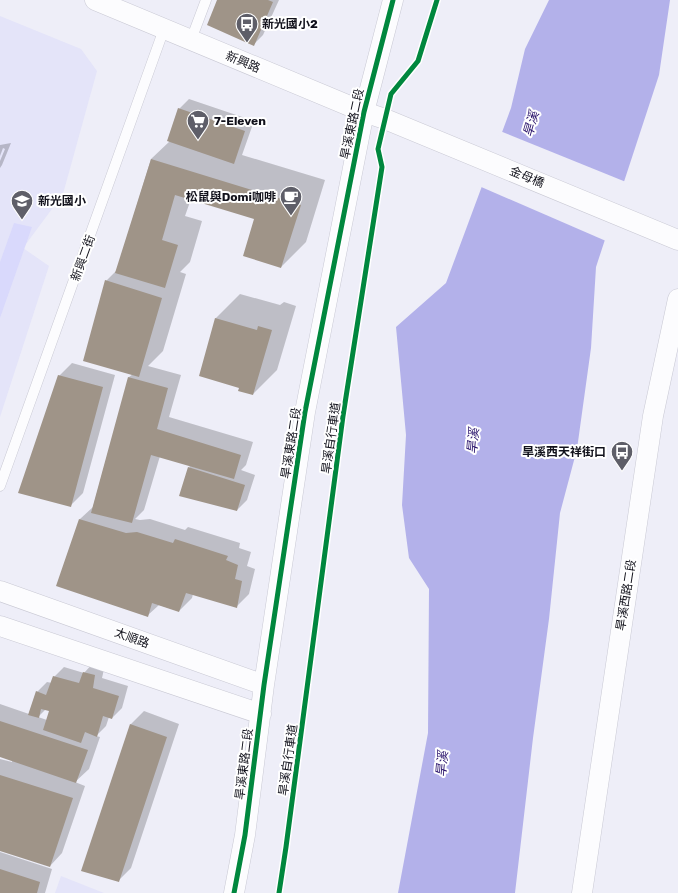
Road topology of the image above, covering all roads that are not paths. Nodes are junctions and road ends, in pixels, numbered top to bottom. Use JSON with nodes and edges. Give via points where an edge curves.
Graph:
{"nodes":[{"id":1,"x":95,"y":0,"type":"edge"},
{"id":2,"x":206,"y":0,"type":"edge"},
{"id":3,"x":393,"y":0,"type":"edge"},
{"id":4,"x":164,"y":29,"type":"junction"},
{"id":5,"x":191,"y":40,"type":"junction"},
{"id":6,"x":364,"y":112,"type":"junction"},
{"id":7,"x":391,"y":122,"type":"joint"},
{"id":8,"x":670,"y":237,"type":"edge"},
{"id":9,"x":678,"y":299,"type":"edge"},
{"id":10,"x":0,"y":486,"type":"edge"},
{"id":11,"x":0,"y":591,"type":"edge"},
{"id":12,"x":0,"y":626,"type":"edge"},
{"id":13,"x":264,"y":684,"type":"junction"},
{"id":14,"x":261,"y":714,"type":"junction"},
{"id":15,"x":234,"y":893,"type":"edge"},
{"id":16,"x":582,"y":893,"type":"edge"}],
"edges":[{"from":1,"to":4,"type":"street","name":"新興路"},
{"from":2,"to":5,"type":"lane"},
{"from":3,"to":6,"type":"street","name":"旱溪東路二段"},
{"from":4,"to":5,"type":"street","name":"新興路"},
{"from":4,"to":10,"type":"lane","name":"新興二街"},
{"from":5,"to":6,"type":"street","name":"新興路"},
{"from":6,"to":7,"type":"street","name":"新興路"},
{"from":6,"to":13,"type":"street","name":"旱溪東路二段","via":[[305,412]]},
{"from":7,"to":8,"type":"street","name":"金母橋"},
{"from":9,"to":16,"type":"street","name":"旱溪西路二段","via":[[653,416]]},
{"from":11,"to":13,"type":"street","name":"太順路"},
{"from":12,"to":14,"type":"street"},
{"from":13,"to":14,"type":"street","name":"旱溪東路二段"},
{"from":14,"to":15,"type":"street","name":"旱溪東路二段","via":[[245,835]]}]}
